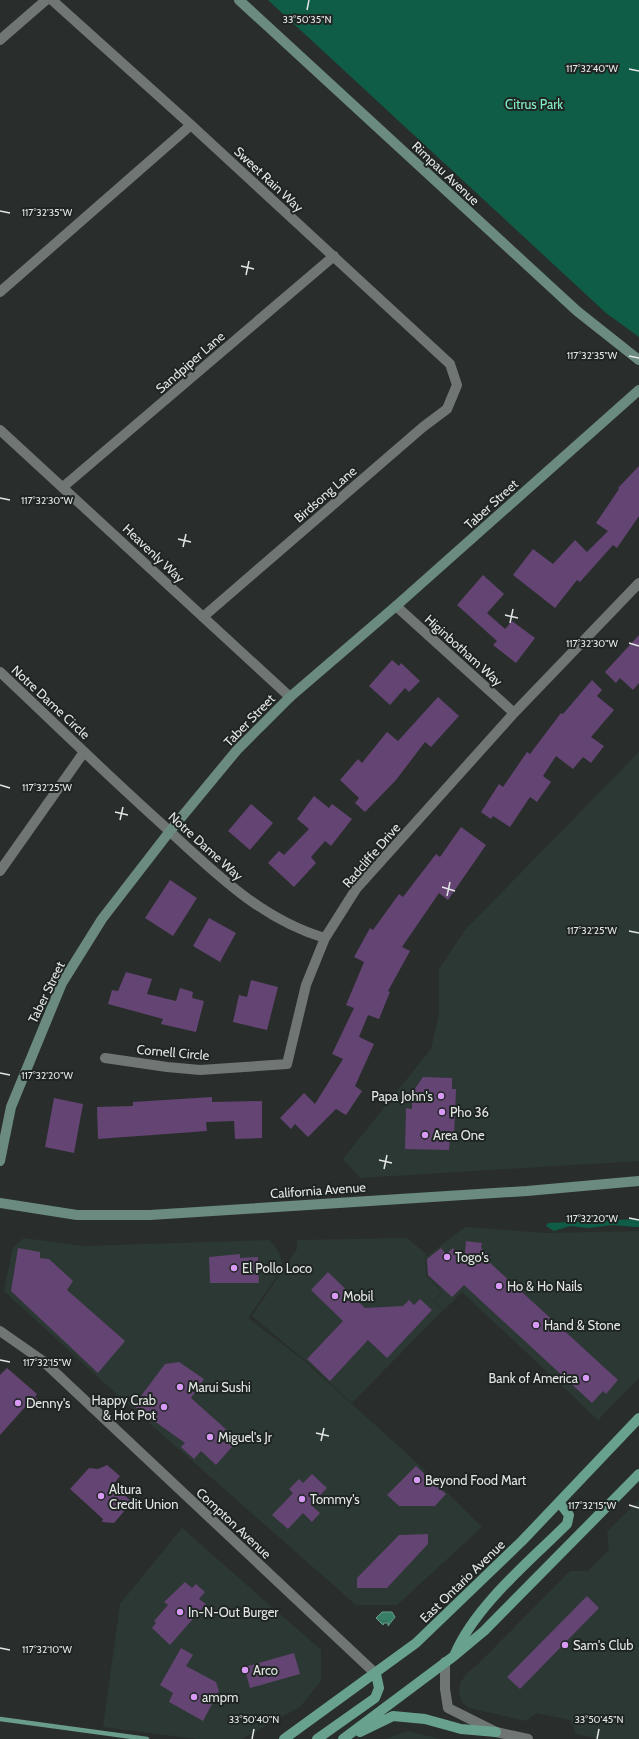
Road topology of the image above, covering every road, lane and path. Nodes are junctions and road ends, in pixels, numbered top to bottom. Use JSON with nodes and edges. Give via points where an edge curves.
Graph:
{"nodes":[{"id":1,"x":46,"y":0,"type":"edge"},
{"id":2,"x":52,"y":0,"type":"edge"},
{"id":3,"x":240,"y":0,"type":"edge"},
{"id":4,"x":0,"y":40,"type":"edge"},
{"id":5,"x":191,"y":125,"type":"junction"},
{"id":6,"x":334,"y":256,"type":"junction"},
{"id":7,"x":0,"y":292,"type":"edge"},
{"id":8,"x":639,"y":360,"type":"edge"},
{"id":9,"x":457,"y":386,"type":"joint"},
{"id":10,"x":639,"y":390,"type":"edge"},
{"id":11,"x":0,"y":430,"type":"edge"},
{"id":12,"x":64,"y":487,"type":"junction"},
{"id":13,"x":639,"y":583,"type":"edge"},
{"id":14,"x":396,"y":606,"type":"junction"},
{"id":15,"x":203,"y":617,"type":"junction"},
{"id":16,"x":0,"y":672,"type":"edge"},
{"id":17,"x":290,"y":697,"type":"junction"},
{"id":18,"x":514,"y":713,"type":"junction"},
{"id":19,"x":84,"y":752,"type":"junction"},
{"id":20,"x":170,"y":831,"type":"junction"},
{"id":21,"x":0,"y":871,"type":"edge"},
{"id":22,"x":325,"y":938,"type":"junction"},
{"id":23,"x":105,"y":1058,"type":"dead end"},
{"id":24,"x":287,"y":1064,"type":"joint"},
{"id":25,"x":0,"y":1161,"type":"edge"},
{"id":26,"x":639,"y":1182,"type":"edge"},
{"id":27,"x":0,"y":1203,"type":"edge"},
{"id":28,"x":0,"y":1331,"type":"edge"},
{"id":29,"x":639,"y":1418,"type":"edge"},
{"id":30,"x":639,"y":1474,"type":"edge"},
{"id":31,"x":559,"y":1502,"type":"junction"},
{"id":32,"x":454,"y":1656,"type":"junction"},
{"id":33,"x":445,"y":1662,"type":"junction"},
{"id":34,"x":376,"y":1674,"type":"junction"},
{"id":35,"x":496,"y":1732,"type":"junction"},
{"id":36,"x":284,"y":1739,"type":"edge"},
{"id":37,"x":317,"y":1739,"type":"edge"},
{"id":38,"x":342,"y":1739,"type":"edge"},
{"id":39,"x":346,"y":1739,"type":"edge"},
{"id":40,"x":528,"y":1739,"type":"edge"}],
"edges":[{"from":1,"to":4,"type":"street"},
{"from":2,"to":5,"type":"street","name":"Sweet Rain Way"},
{"from":3,"to":8,"type":"main road","name":"Rimpau Avenue","via":[[577,311]]},
{"from":5,"to":6,"type":"street","name":"Sweet Rain Way"},
{"from":5,"to":7,"type":"street"},
{"from":6,"to":9,"type":"street","name":"Sweet Rain Way","via":[[450,364]]},
{"from":6,"to":12,"type":"street","name":"Sandpiper Lane"},
{"from":9,"to":15,"type":"street","name":"Birdsong Lane","via":[[447,409],[422,427]]},
{"from":10,"to":14,"type":"main road","name":"Taber Street"},
{"from":11,"to":12,"type":"street","name":"Heavenly Way"},
{"from":12,"to":15,"type":"street","name":"Heavenly Way"},
{"from":13,"to":18,"type":"street","name":"Radcliffe Drive"},
{"from":14,"to":17,"type":"main road","name":"Taber Street"},
{"from":14,"to":18,"type":"street","name":"Higinbotham Way"},
{"from":15,"to":17,"type":"street","name":"Heavenly Way"},
{"from":16,"to":19,"type":"street","name":"Notre Dame Circle"},
{"from":17,"to":20,"type":"main road","name":"Taber Street","via":[[237,750]]},
{"from":18,"to":22,"type":"street","name":"Radcliffe Drive","via":[[356,889]]},
{"from":19,"to":20,"type":"street","name":"Notre Dame Way"},
{"from":19,"to":21,"type":"street"},
{"from":20,"to":22,"type":"street","name":"Notre Dame Way","via":[[235,889],[267,912],[307,933]]},
{"from":20,"to":25,"type":"main road","name":"Taber Street","via":[[102,919],[62,983],[11,1107]]},
{"from":22,"to":24,"type":"street","name":"Radcliffe Drive","via":[[306,985]]},
{"from":23,"to":24,"type":"street","name":"Cornell Circle","via":[[200,1070]]},
{"from":26,"to":27,"type":"main road","name":"California Avenue","via":[[150,1215],[77,1215]]},
{"from":28,"to":34,"type":"street","name":"Compton Avenue","via":[[43,1361]]},
{"from":29,"to":31,"type":"main road","name":"East Ontario Avenue"},
{"from":30,"to":32,"type":"main road","via":[[484,1631]]},
{"from":31,"to":32,"type":"main road","via":[[569,1515],[567,1524],[483,1609],[463,1635]]},
{"from":31,"to":34,"type":"main road","name":"East Ontario Avenue","via":[[416,1643]]},
{"from":32,"to":33,"type":"main road"},
{"from":33,"to":35,"type":"street","via":[[448,1708]]},
{"from":33,"to":38,"type":"main road"},
{"from":34,"to":36,"type":"main road","name":"East Ontario Avenue"},
{"from":34,"to":37,"type":"main road","via":[[379,1688],[375,1698]]},
{"from":35,"to":39,"type":"main road","via":[[461,1729],[425,1719],[393,1716]]},
{"from":35,"to":40,"type":"street"}]}
